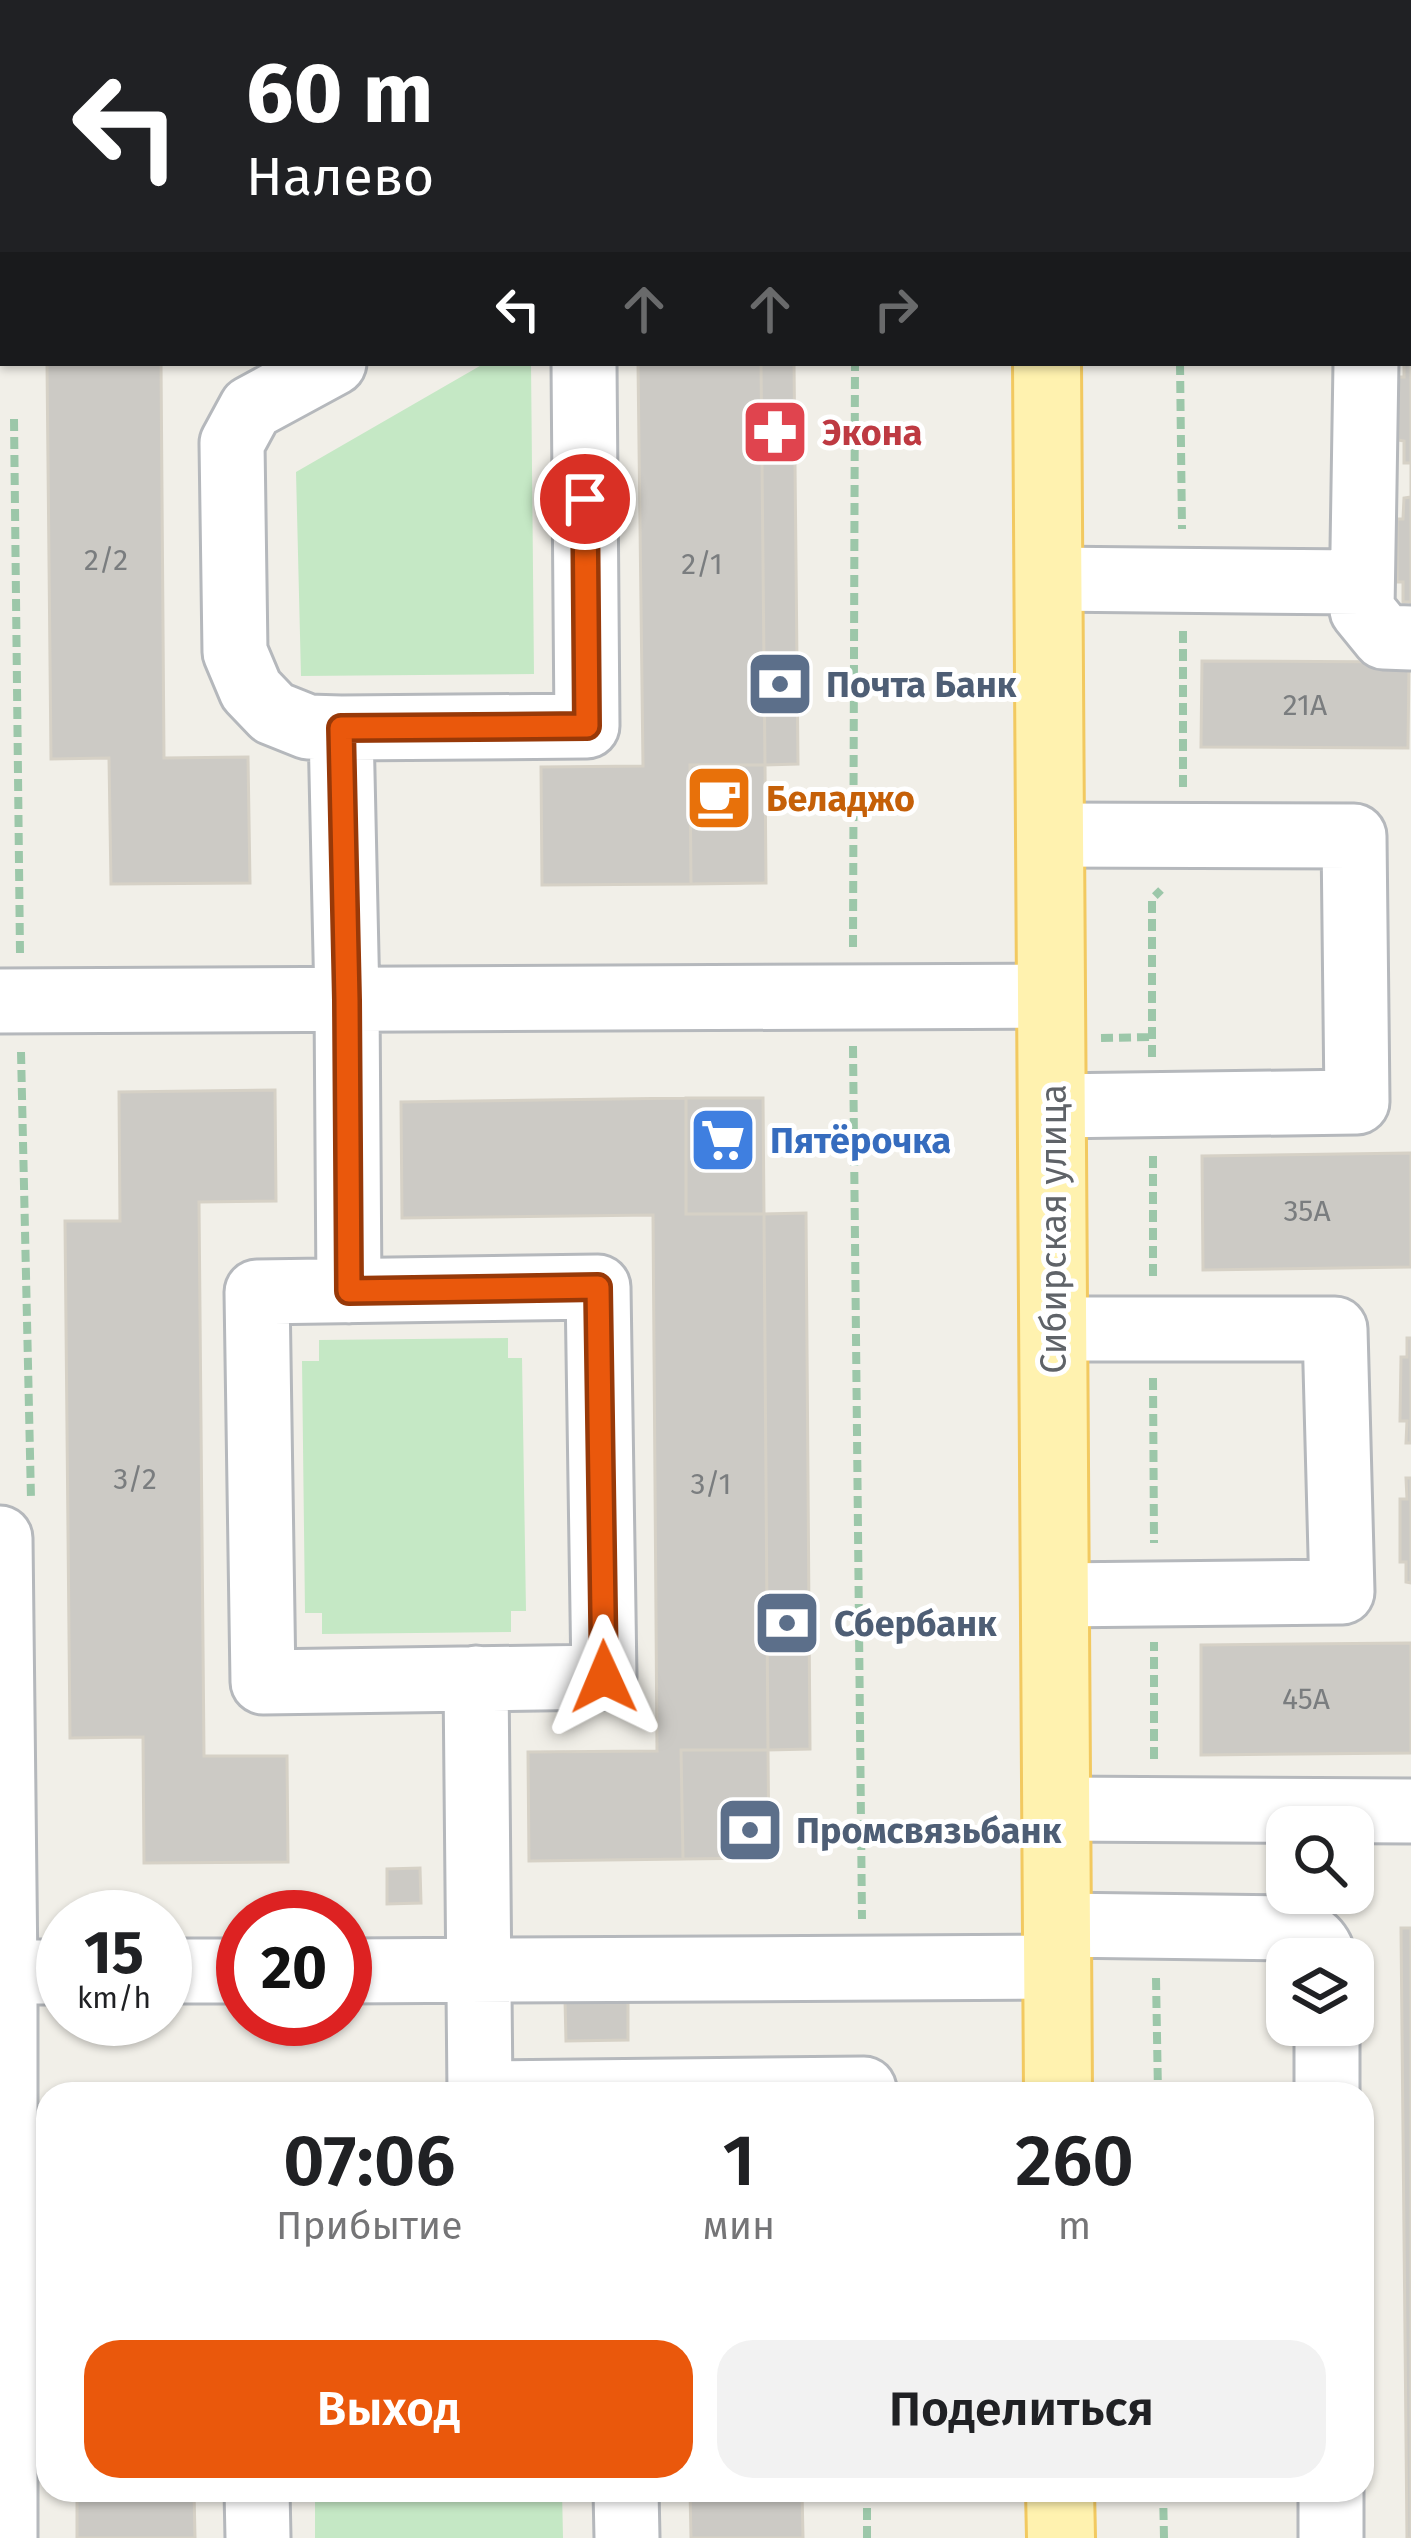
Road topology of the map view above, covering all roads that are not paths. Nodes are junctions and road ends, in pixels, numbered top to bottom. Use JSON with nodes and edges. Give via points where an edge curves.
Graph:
{"nodes":[{"id":1,"x":328,"y":366,"type":"edge"},
{"id":2,"x":584,"y":366,"type":"edge"},
{"id":3,"x":1047,"y":366,"type":"edge"},
{"id":4,"x":1366,"y":366,"type":"edge"},
{"id":5,"x":1048,"y":579,"type":"junction"},
{"id":6,"x":1361,"y":582,"type":"junction"},
{"id":7,"x":1411,"y":638,"type":"edge"},
{"id":8,"x":341,"y":728,"type":"junction"},
{"id":9,"x":1050,"y":835,"type":"junction"},
{"id":10,"x":1051,"y":996,"type":"junction"},
{"id":11,"x":347,"y":1000,"type":"junction"},
{"id":12,"x":10,"y":1001,"type":"edge"},
{"id":13,"x":1052,"y":1106,"type":"junction"},
{"id":14,"x":349,"y":1291,"type":"junction"},
{"id":15,"x":1053,"y":1330,"type":"junction"},
{"id":16,"x":16,"y":1530,"type":"edge"},
{"id":17,"x":0,"y":1577,"type":"edge"},
{"id":18,"x":1055,"y":1594,"type":"junction"},
{"id":19,"x":476,"y":1678,"type":"junction"},
{"id":20,"x":1057,"y":1809,"type":"junction"},
{"id":21,"x":1411,"y":1811,"type":"edge"},
{"id":22,"x":1312,"y":1938,"type":"edge"},
{"id":23,"x":1058,"y":1946,"type":"junction"},
{"id":24,"x":372,"y":1971,"type":"edge"},
{"id":25,"x":479,"y":1971,"type":"junction"},
{"id":26,"x":23,"y":1972,"type":"edge"},
{"id":27,"x":1327,"y":2046,"type":"edge"},
{"id":28,"x":479,"y":2082,"type":"edge"},
{"id":29,"x":1058,"y":2082,"type":"edge"},
{"id":30,"x":1327,"y":2082,"type":"edge"},
{"id":31,"x":3,"y":2322,"type":"edge"},
{"id":32,"x":257,"y":2502,"type":"edge"},
{"id":33,"x":626,"y":2502,"type":"edge"},
{"id":34,"x":1060,"y":2502,"type":"edge"},
{"id":35,"x":1331,"y":2502,"type":"edge"},
{"id":36,"x":4,"y":2538,"type":"edge"},
{"id":37,"x":258,"y":2538,"type":"edge"},
{"id":38,"x":627,"y":2538,"type":"edge"},
{"id":39,"x":1060,"y":2538,"type":"edge"},
{"id":40,"x":1331,"y":2538,"type":"edge"}],
"edges":[{"from":1,"to":8,"type":"street","via":[[251,408],[232,443],[235,652],[251,690],[273,713],[308,727]]},
{"from":2,"to":8,"type":"street","via":[[587,726]]},
{"from":3,"to":5,"type":"main road","name":"Сибирская улица"},
{"from":4,"to":6,"type":"street"},
{"from":5,"to":6,"type":"street"},
{"from":5,"to":9,"type":"main road","name":"Сибирская улица"},
{"from":6,"to":7,"type":"street","via":[[1362,610],[1384,637]]},
{"from":8,"to":11,"type":"street"},
{"from":9,"to":10,"type":"main road","name":"Сибирская улица"},
{"from":9,"to":13,"type":"street","via":[[1354,836],[1358,1102]]},
{"from":10,"to":11,"type":"street"},
{"from":10,"to":13,"type":"main road","name":"Сибирская улица"},
{"from":11,"to":12,"type":"street"},
{"from":11,"to":14,"type":"street"},
{"from":13,"to":15,"type":"main road","name":"Сибирская улица"},
{"from":14,"to":19,"type":"street","via":[[257,1292],[263,1682]]},
{"from":14,"to":19,"type":"street","via":[[598,1287],[604,1677]]},
{"from":15,"to":18,"type":"main road","name":"Сибирская улица"},
{"from":15,"to":18,"type":"street","via":[[1335,1329],[1342,1592]]},
{"from":16,"to":17,"type":"street"},
{"from":17,"to":26,"type":"street"},
{"from":18,"to":20,"type":"main road","name":"Сибирская улица"},
{"from":19,"to":25,"type":"street"},
{"from":20,"to":21,"type":"street"},
{"from":20,"to":23,"type":"main road","name":"Сибирская улица"},
{"from":22,"to":23,"type":"street","via":[[1290,1928]]},
{"from":23,"to":25,"type":"street","via":[[863,1966]]},
{"from":23,"to":29,"type":"main road","name":"Сибирская улица"},
{"from":24,"to":25,"type":"street"},
{"from":25,"to":28,"type":"street"},
{"from":26,"to":31,"type":"street"},
{"from":27,"to":30,"type":"street"},
{"from":31,"to":36,"type":"street"},
{"from":32,"to":37,"type":"street"},
{"from":33,"to":38,"type":"street"},
{"from":34,"to":39,"type":"main road"},
{"from":35,"to":40,"type":"street"}]}
